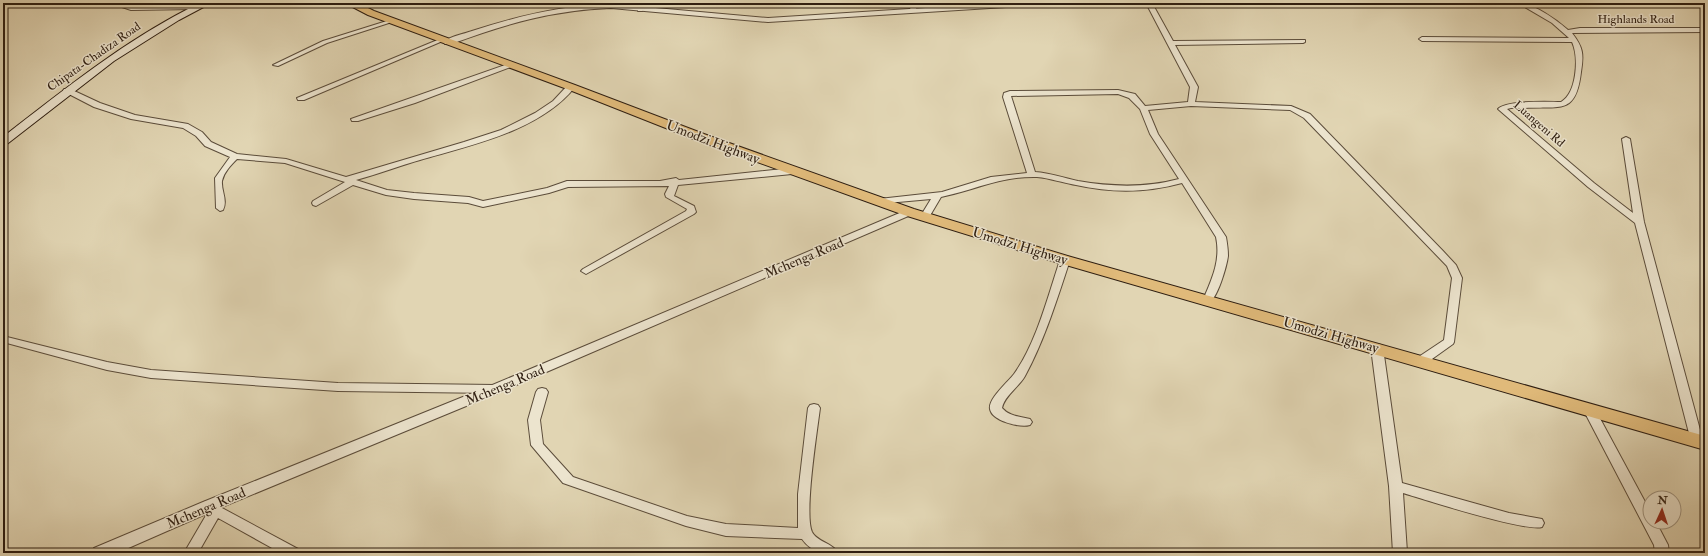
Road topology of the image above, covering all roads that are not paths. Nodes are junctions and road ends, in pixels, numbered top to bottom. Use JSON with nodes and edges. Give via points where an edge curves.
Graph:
{"nodes":[{"id":1,"x":123,"y":3,"type":"edge"},
{"id":2,"x":207,"y":3,"type":"edge"},
{"id":3,"x":350,"y":3,"type":"edge"},
{"id":4,"x":647,"y":3,"type":"edge"},
{"id":5,"x":909,"y":3,"type":"edge"},
{"id":6,"x":1038,"y":3,"type":"edge"},
{"id":7,"x":1149,"y":3,"type":"edge"},
{"id":8,"x":1521,"y":3,"type":"edge"},
{"id":9,"x":587,"y":5,"type":"edge"},
{"id":10,"x":195,"y":8,"type":"junction"},
{"id":11,"x":640,"y":10,"type":"junction"},
{"id":12,"x":915,"y":11,"type":"junction"},
{"id":13,"x":392,"y":21,"type":"junction"},
{"id":14,"x":1705,"y":30,"type":"edge"},
{"id":15,"x":1567,"y":32,"type":"junction"},
{"id":16,"x":1422,"y":39,"type":"dead end"},
{"id":17,"x":1575,"y":40,"type":"junction"},
{"id":18,"x":445,"y":41,"type":"junction"},
{"id":19,"x":1302,"y":41,"type":"dead end"},
{"id":20,"x":1171,"y":42,"type":"junction"},
{"id":21,"x":276,"y":65,"type":"dead end"},
{"id":22,"x":511,"y":65,"type":"junction"},
{"id":23,"x":571,"y":87,"type":"junction"},
{"id":24,"x":67,"y":92,"type":"junction"},
{"id":25,"x":301,"y":98,"type":"dead end"},
{"id":26,"x":1192,"y":104,"type":"junction"},
{"id":27,"x":1143,"y":108,"type":"junction"},
{"id":28,"x":355,"y":119,"type":"dead end"},
{"id":29,"x":1626,"y":139,"type":"dead end"},
{"id":30,"x":3,"y":142,"type":"edge"},
{"id":31,"x":235,"y":156,"type":"junction"},
{"id":32,"x":792,"y":171,"type":"junction"},
{"id":33,"x":1032,"y":175,"type":"junction"},
{"id":34,"x":349,"y":180,"type":"junction"},
{"id":35,"x":1184,"y":180,"type":"junction"},
{"id":36,"x":676,"y":181,"type":"junction"},
{"id":37,"x":938,"y":195,"type":"junction"},
{"id":38,"x":879,"y":202,"type":"junction"},
{"id":39,"x":316,"y":203,"type":"dead end"},
{"id":40,"x":220,"y":208,"type":"dead end"},
{"id":41,"x":909,"y":212,"type":"junction"},
{"id":42,"x":925,"y":217,"type":"junction"},
{"id":43,"x":1639,"y":222,"type":"junction"},
{"id":44,"x":1065,"y":260,"type":"junction"},
{"id":45,"x":586,"y":271,"type":"dead end"},
{"id":46,"x":1208,"y":300,"type":"junction"},
{"id":47,"x":3,"y":340,"type":"edge"},
{"id":48,"x":1377,"y":348,"type":"junction"},
{"id":49,"x":1421,"y":361,"type":"junction"},
{"id":50,"x":495,"y":389,"type":"junction"},
{"id":51,"x":542,"y":392,"type":"dead end"},
{"id":52,"x":814,"y":408,"type":"dead end"},
{"id":53,"x":1590,"y":410,"type":"junction"},
{"id":54,"x":1026,"y":422,"type":"dead end"},
{"id":55,"x":1701,"y":442,"type":"edge"},
{"id":56,"x":1396,"y":486,"type":"junction"},
{"id":57,"x":212,"y":508,"type":"junction"},
{"id":58,"x":1537,"y":523,"type":"dead end"},
{"id":59,"x":806,"y":534,"type":"junction"},
{"id":60,"x":1400,"y":552,"type":"dead end"},
{"id":61,"x":100,"y":553,"type":"edge"},
{"id":62,"x":191,"y":553,"type":"edge"},
{"id":63,"x":293,"y":553,"type":"edge"},
{"id":64,"x":831,"y":553,"type":"edge"},
{"id":65,"x":1662,"y":553,"type":"edge"}],
"edges":[{"from":1,"to":10,"type":"street","via":[[124,6],[131,8]]},
{"from":2,"to":10,"type":"main road","name":"Chipata-Chadiza Road"},
{"from":3,"to":13,"type":"highway","name":"Umodzi Highway"},
{"from":4,"to":11,"type":"street"},
{"from":5,"to":12,"type":"street"},
{"from":6,"to":12,"type":"street"},
{"from":7,"to":20,"type":"street"},
{"from":8,"to":15,"type":"street"},
{"from":9,"to":11,"type":"street"},
{"from":9,"to":18,"type":"street","via":[[528,15]]},
{"from":10,"to":24,"type":"main road","name":"Chipata-Chadiza Road","via":[[146,36]]},
{"from":11,"to":12,"type":"street","via":[[768,20]]},
{"from":13,"to":18,"type":"highway","name":"Umodzi Highway"},
{"from":13,"to":21,"type":"street","via":[[325,42]]},
{"from":14,"to":15,"type":"street","name":"Highlands Road"},
{"from":15,"to":17,"type":"street"},
{"from":16,"to":17,"type":"street"},
{"from":17,"to":43,"type":"street","name":"Luangeni Rd","via":[[1578,49],[1578,69],[1575,93],[1571,100],[1558,105],[1509,106],[1502,109]]},
{"from":18,"to":22,"type":"highway","name":"Umodzi Highway"},
{"from":18,"to":25,"type":"street"},
{"from":19,"to":20,"type":"street"},
{"from":20,"to":26,"type":"street","via":[[1194,87]]},
{"from":22,"to":23,"type":"highway","name":"Umodzi Highway"},
{"from":22,"to":28,"type":"street"},
{"from":23,"to":32,"type":"highway","name":"Umodzi Highway"},
{"from":23,"to":34,"type":"street","via":[[554,104],[537,115],[506,129],[469,144]]},
{"from":24,"to":30,"type":"main road","name":"Chipata-Chadiza Road"},
{"from":24,"to":31,"type":"street","via":[[134,117],[185,126],[199,134],[212,147]]},
{"from":26,"to":27,"type":"street"},
{"from":26,"to":49,"type":"street","via":[[1291,108],[1306,116],[1440,253],[1457,278],[1449,342]]},
{"from":27,"to":33,"type":"street","via":[[1132,96],[1118,92],[1007,95]]},
{"from":27,"to":35,"type":"street","via":[[1154,134]]},
{"from":29,"to":43,"type":"street"},
{"from":31,"to":34,"type":"street","via":[[286,161]]},
{"from":31,"to":40,"type":"street","via":[[222,171],[217,184]]},
{"from":32,"to":36,"type":"street"},
{"from":32,"to":38,"type":"highway","name":"Umodzi Highway"},
{"from":33,"to":35,"type":"street","via":[[1049,176],[1116,190],[1153,188]]},
{"from":33,"to":37,"type":"street","via":[[987,180],[963,190]]},
{"from":34,"to":36,"type":"street","via":[[386,192],[469,200],[483,204],[567,184],[634,185]]},
{"from":34,"to":39,"type":"street"},
{"from":35,"to":46,"type":"street","via":[[1221,237],[1224,248],[1224,259]]},
{"from":36,"to":45,"type":"street","via":[[670,197],[691,208],[691,212]]},
{"from":37,"to":38,"type":"street"},
{"from":37,"to":42,"type":"street"},
{"from":38,"to":41,"type":"highway","name":"Umodzi Highway"},
{"from":41,"to":42,"type":"highway","name":"Umodzi Highway"},
{"from":41,"to":50,"type":"street","name":"Mchenga Road"},
{"from":42,"to":44,"type":"highway","name":"Umodzi Highway"},
{"from":43,"to":55,"type":"street"},
{"from":44,"to":46,"type":"highway","name":"Umodzi Highway"},
{"from":44,"to":54,"type":"street","via":[[1036,344],[1019,376],[997,402],[996,409],[1000,415],[1008,420]]},
{"from":46,"to":48,"type":"highway","name":"Umodzi Highway"},
{"from":47,"to":50,"type":"street","via":[[107,366],[151,374],[338,387]]},
{"from":48,"to":49,"type":"highway","name":"Umodzi Highway"},
{"from":48,"to":56,"type":"street"},
{"from":49,"to":53,"type":"highway","name":"Umodzi Highway"},
{"from":50,"to":57,"type":"street","name":"Mchenga Road"},
{"from":51,"to":59,"type":"street","via":[[534,420],[537,445],[568,480],[679,519],[726,530]]},
{"from":52,"to":59,"type":"street","via":[[806,479]]},
{"from":53,"to":55,"type":"highway","name":"Umodzi Highway"},
{"from":53,"to":65,"type":"street","via":[[1661,545]]},
{"from":56,"to":58,"type":"street","via":[[1509,518]]},
{"from":56,"to":60,"type":"street"},
{"from":57,"to":61,"type":"street","name":"Mchenga Road"},
{"from":57,"to":62,"type":"street"},
{"from":57,"to":63,"type":"street"},
{"from":59,"to":64,"type":"street","via":[[817,545]]}]}
